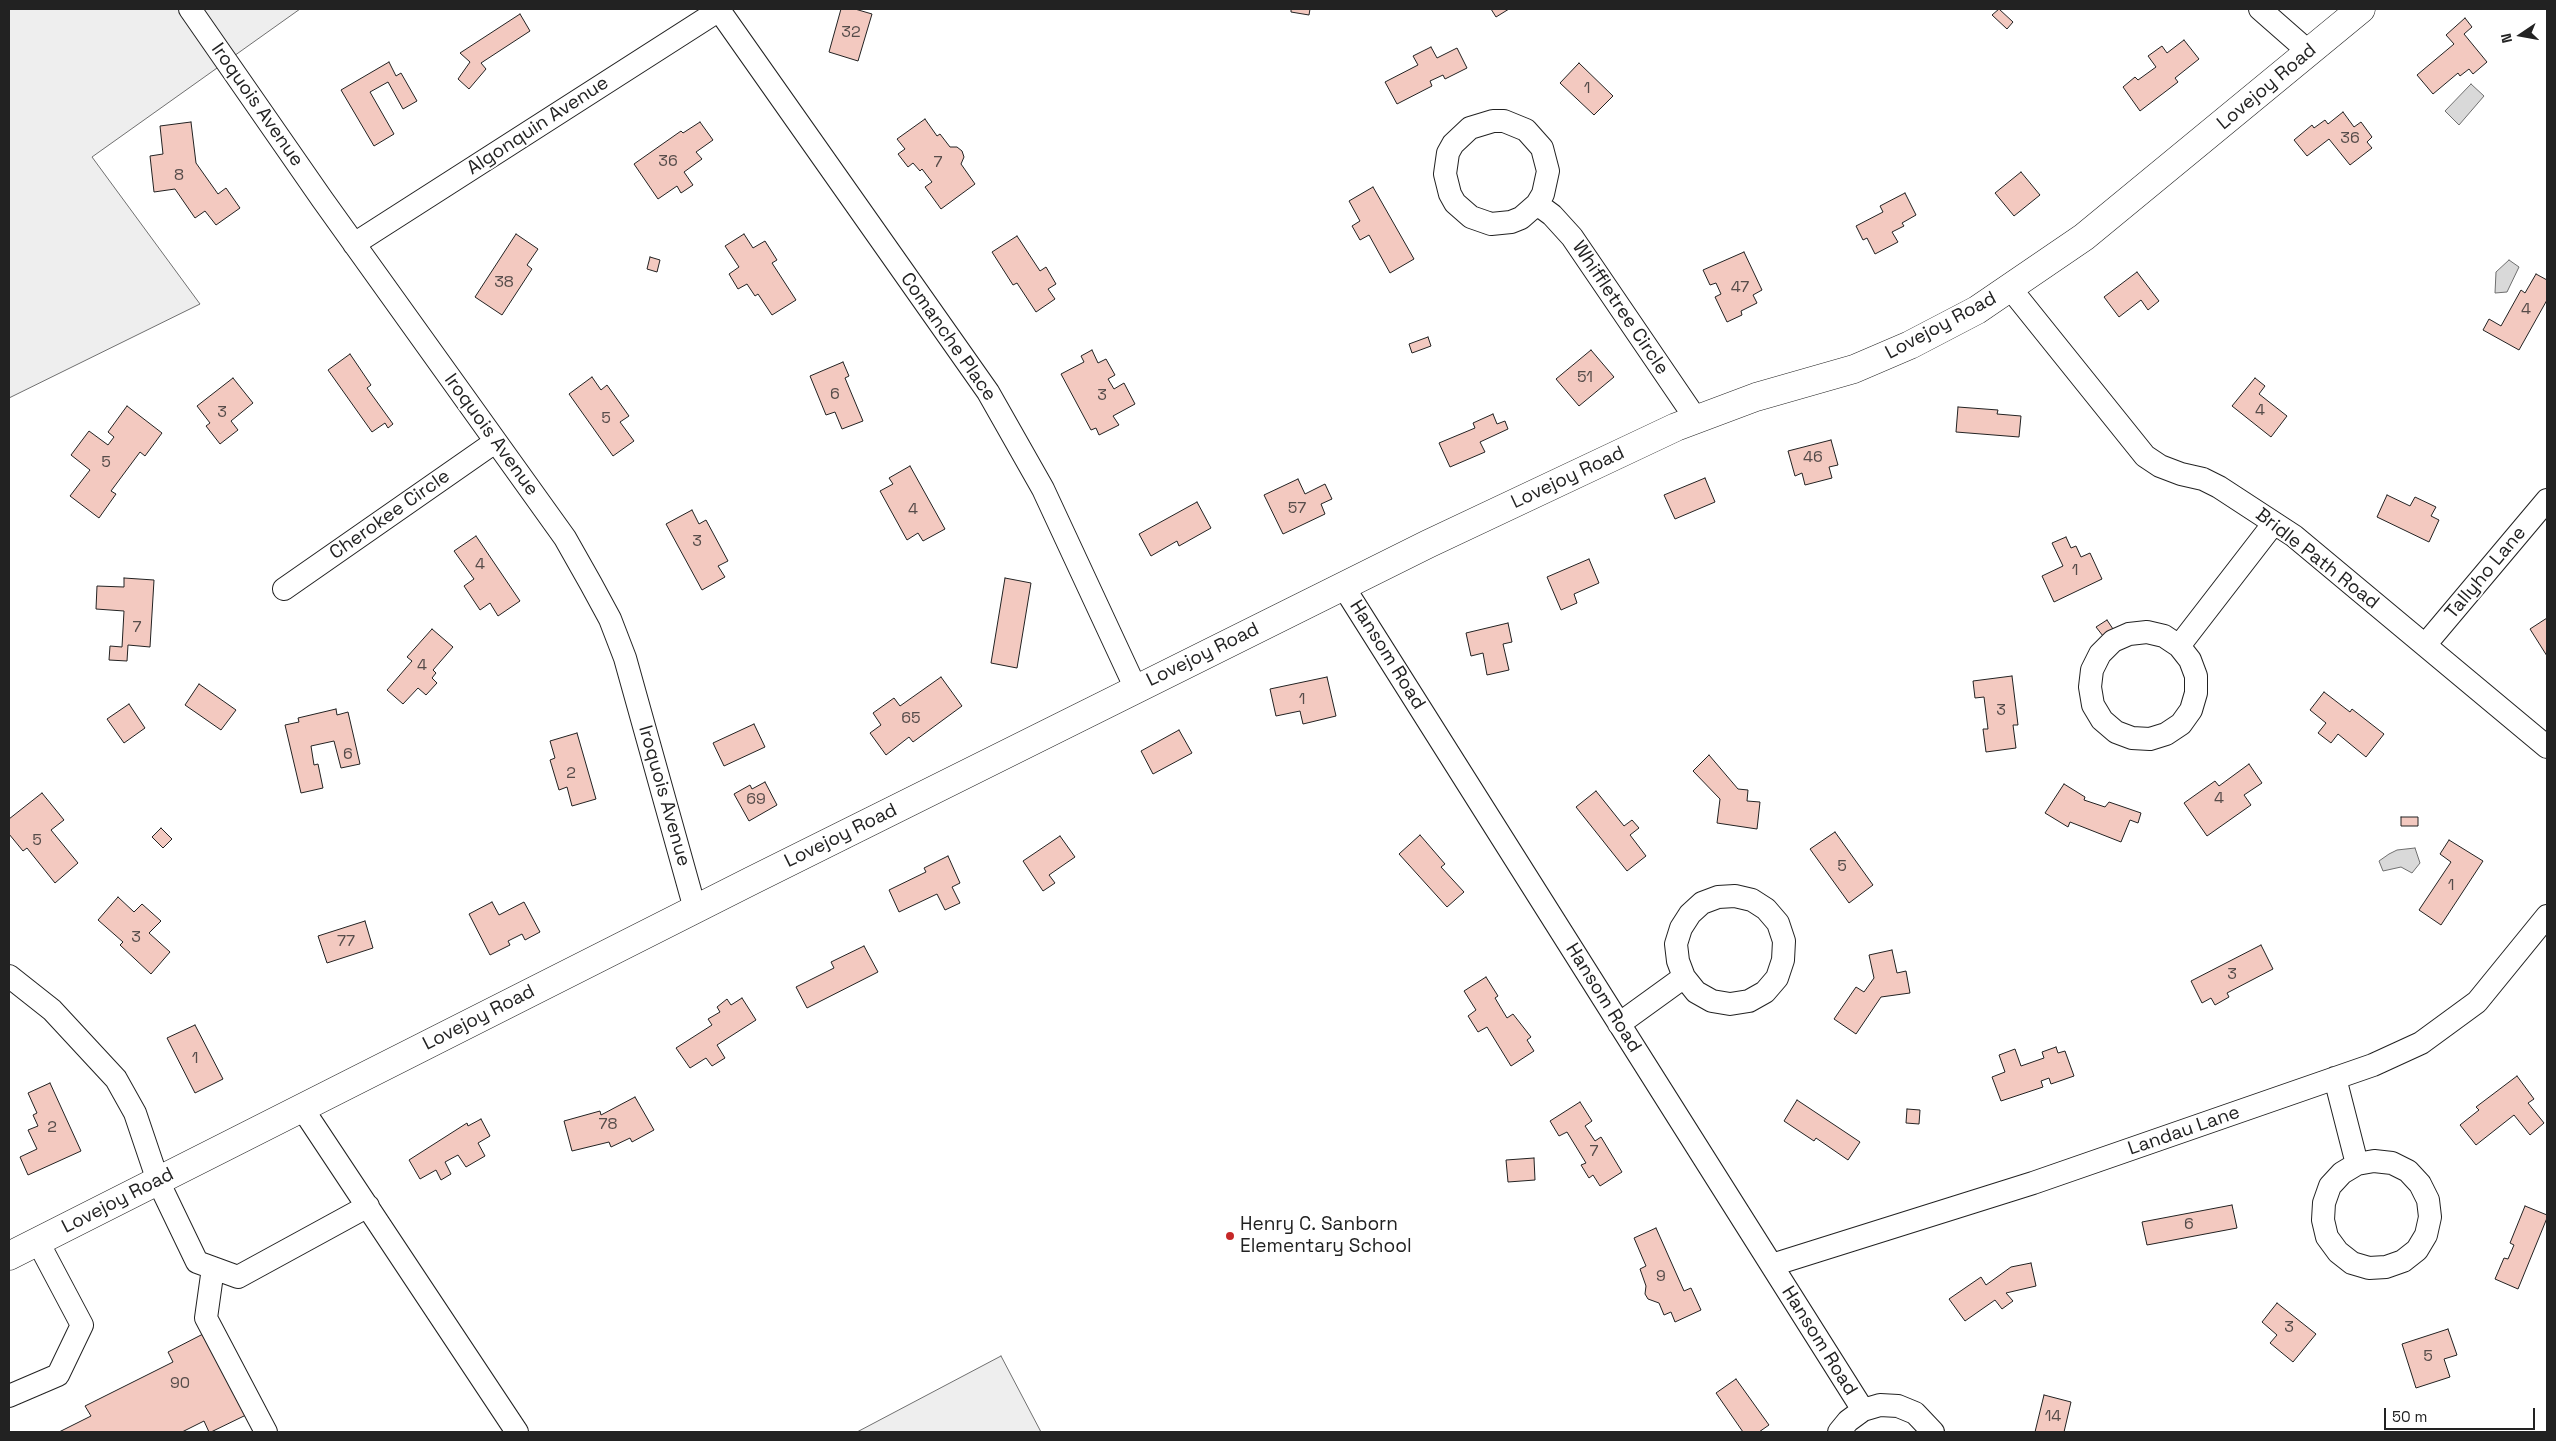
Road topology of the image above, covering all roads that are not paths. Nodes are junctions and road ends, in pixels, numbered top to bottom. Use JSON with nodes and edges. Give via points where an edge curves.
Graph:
{"nodes":[{"id":1,"x":190,"y":9,"type":"edge"},
{"id":2,"x":2260,"y":9,"type":"edge"},
{"id":3,"x":2361,"y":9,"type":"edge"},
{"id":4,"x":720,"y":10,"type":"edge"},
{"id":5,"x":2309,"y":52,"type":"junction"},
{"id":6,"x":1537,"y":204,"type":"junction"},
{"id":7,"x":354,"y":244,"type":"junction"},
{"id":8,"x":2010,"y":288,"type":"junction"},
{"id":9,"x":1696,"y":420,"type":"junction"},
{"id":10,"x":495,"y":442,"type":"junction"},
{"id":11,"x":2547,"y":500,"type":"edge"},
{"id":12,"x":2274,"y":523,"type":"junction"},
{"id":13,"x":1343,"y":586,"type":"junction"},
{"id":14,"x":284,"y":589,"type":"dead end"},
{"id":15,"x":2425,"y":645,"type":"junction"},
{"id":16,"x":2179,"y":646,"type":"junction"},
{"id":17,"x":1136,"y":689,"type":"junction"},
{"id":18,"x":2547,"y":747,"type":"edge"},
{"id":19,"x":695,"y":909,"type":"junction"},
{"id":20,"x":2547,"y":916,"type":"edge"},
{"id":21,"x":9,"y":976,"type":"edge"},
{"id":22,"x":1684,"y":977,"type":"junction"},
{"id":23,"x":1619,"y":1024,"type":"junction"},
{"id":24,"x":2335,"y":1078,"type":"junction"},
{"id":25,"x":302,"y":1108,"type":"junction"},
{"id":26,"x":2357,"y":1164,"type":"junction"},
{"id":27,"x":158,"y":1181,"type":"junction"},
{"id":28,"x":368,"y":1206,"type":"junction"},
{"id":29,"x":38,"y":1242,"type":"junction"},
{"id":30,"x":9,"y":1256,"type":"edge"},
{"id":31,"x":1772,"y":1265,"type":"junction"},
{"id":32,"x":213,"y":1268,"type":"junction"},
{"id":33,"x":9,"y":1396,"type":"edge"},
{"id":34,"x":1863,"y":1410,"type":"junction"},
{"id":35,"x":266,"y":1432,"type":"edge"},
{"id":36,"x":517,"y":1432,"type":"edge"},
{"id":37,"x":1840,"y":1432,"type":"edge"},
{"id":38,"x":1933,"y":1432,"type":"edge"}],
"edges":[{"from":1,"to":7,"type":"street","name":"Iroquois Avenue"},
{"from":2,"to":5,"type":"street"},
{"from":3,"to":5,"type":"main road","name":"Lovejoy Road"},
{"from":4,"to":7,"type":"street","name":"Algonquin Avenue"},
{"from":4,"to":17,"type":"street","name":"Comanche Place","via":[[988,392],[1043,489]]},
{"from":5,"to":8,"type":"main road","name":"Lovejoy Road","via":[[2084,237]]},
{"from":6,"to":6,"type":"street","via":[[1543,194],[1548,171],[1542,148],[1526,130],[1510,123],[1493,121],[1470,128],[1453,144],[1446,164],[1446,184],[1462,211],[1480,222],[1501,224],[1521,218]]},
{"from":6,"to":9,"type":"street","name":"Whiffletree Circle","via":[[1563,224]]},
{"from":7,"to":10,"type":"street","name":"Iroquois Avenue"},
{"from":8,"to":9,"type":"main road","name":"Lovejoy Road","via":[[1977,310],[1910,345],[1854,369],[1756,397]]},
{"from":8,"to":12,"type":"street","name":"Bridle Path Road","via":[[2145,456],[2160,466],[2219,487]]},
{"from":9,"to":13,"type":"main road","name":"Lovejoy Road"},
{"from":10,"to":14,"type":"street","name":"Cherokee Circle"},
{"from":10,"to":19,"type":"street","name":"Iroquois Avenue","via":[[565,538],[610,619],[625,658]]},
{"from":11,"to":15,"type":"street","name":"Tallyho Lane"},
{"from":12,"to":15,"type":"street","name":"Bridle Path Road"},
{"from":12,"to":16,"type":"street"},
{"from":13,"to":17,"type":"main road","name":"Lovejoy Road"},
{"from":13,"to":23,"type":"street","name":"Hansom Road"},
{"from":15,"to":18,"type":"street","name":"Bridle Path Road"},
{"from":16,"to":16,"type":"street","via":[[2164,636],[2147,632],[2129,634],[2113,641],[2100,654],[2092,670],[2093,705],[2102,720],[2116,732],[2132,738],[2150,739],[2181,724],[2194,702],[2196,676],[2190,660]]},
{"from":17,"to":19,"type":"main road","name":"Lovejoy Road"},
{"from":19,"to":25,"type":"main road","name":"Lovejoy Road"},
{"from":20,"to":24,"type":"street","name":"Landau Lane","via":[[2478,1002],[2448,1025],[2421,1043]]},
{"from":21,"to":27,"type":"street","via":[[52,1010],[116,1079],[135,1113]]},
{"from":22,"to":22,"type":"street","via":[[1676,944],[1681,928],[1702,903],[1727,896],[1752,900],[1766,909],[1778,923],[1784,941],[1784,960],[1777,978],[1765,992],[1749,1001],[1730,1004],[1712,1001],[1696,992]]},
{"from":22,"to":23,"type":"street"},
{"from":23,"to":31,"type":"street","name":"Hansom Road"},
{"from":24,"to":26,"type":"street"},
{"from":24,"to":31,"type":"street","name":"Landau Lane","via":[[2033,1184]]},
{"from":25,"to":27,"type":"main road","name":"Lovejoy Road"},
{"from":25,"to":28,"type":"street"},
{"from":26,"to":26,"type":"street","via":[[2374,1161],[2392,1163],[2408,1171],[2428,1200],[2430,1217],[2426,1235],[2417,1250],[2403,1261],[2369,1268],[2352,1263],[2327,1237],[2323,1220],[2330,1186]]},
{"from":27,"to":29,"type":"main road","name":"Lovejoy Road"},
{"from":27,"to":32,"type":"street","via":[[197,1262]]},
{"from":28,"to":32,"type":"street","via":[[238,1277]]},
{"from":28,"to":36,"type":"street"},
{"from":29,"to":30,"type":"main road","name":"Lovejoy Road"},
{"from":29,"to":33,"type":"street","via":[[82,1325],[58,1375]]},
{"from":31,"to":34,"type":"street","name":"Hansom Road"},
{"from":32,"to":35,"type":"street","via":[[206,1318]]},
{"from":34,"to":37,"type":"street","name":"Hansom Road"},
{"from":34,"to":38,"type":"street","name":"Hansom Road","via":[[1880,1405],[1898,1406],[1915,1413]]}]}
